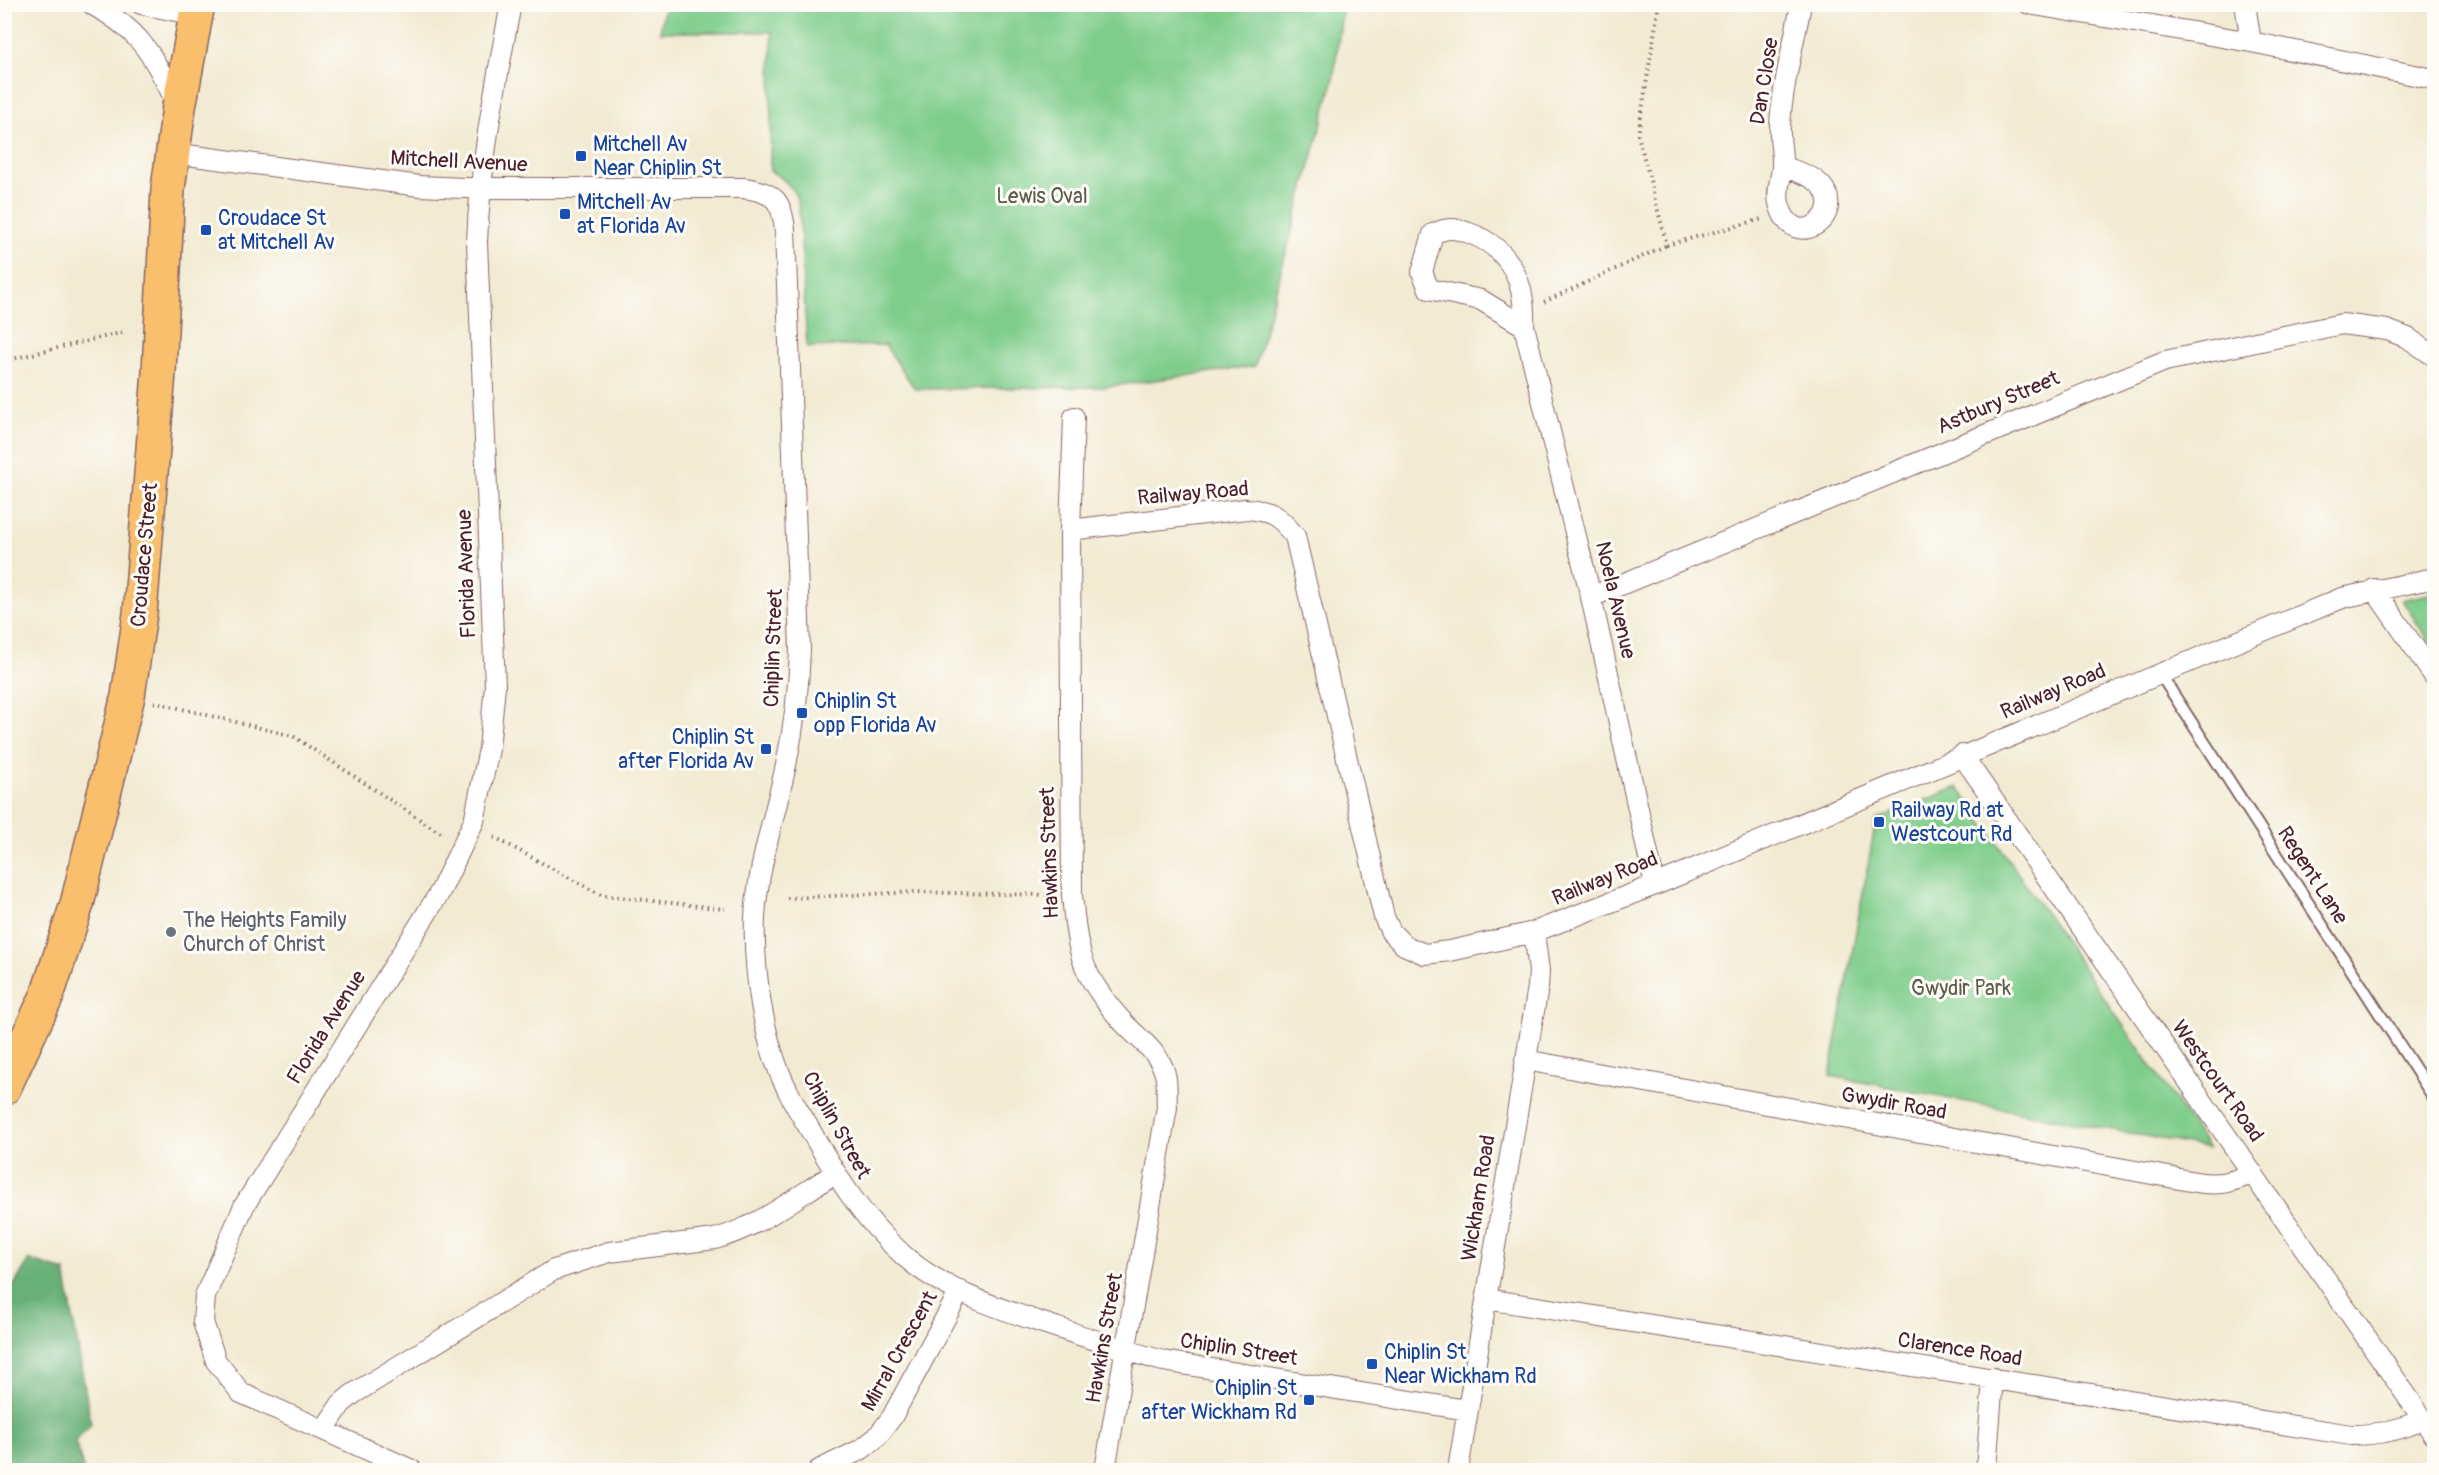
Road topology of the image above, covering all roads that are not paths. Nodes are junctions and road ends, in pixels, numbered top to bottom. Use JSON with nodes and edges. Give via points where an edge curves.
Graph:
{"nodes":[{"id":1,"x":93,"y":4,"type":"edge"},
{"id":2,"x":141,"y":4,"type":"edge"},
{"id":3,"x":511,"y":4,"type":"edge"},
{"id":4,"x":1802,"y":4,"type":"edge"},
{"id":5,"x":2029,"y":4,"type":"edge"},
{"id":6,"x":2245,"y":4,"type":"edge"},
{"id":7,"x":197,"y":10,"type":"edge"},
{"id":8,"x":2251,"y":42,"type":"junction"},
{"id":9,"x":2434,"y":79,"type":"edge"},
{"id":10,"x":179,"y":107,"type":"junction"},
{"id":11,"x":172,"y":153,"type":"junction"},
{"id":12,"x":1782,"y":166,"type":"dead end"},
{"id":13,"x":744,"y":188,"type":"joint"},
{"id":14,"x":479,"y":189,"type":"junction"},
{"id":15,"x":1524,"y":326,"type":"junction"},
{"id":16,"x":2434,"y":356,"type":"edge"},
{"id":17,"x":1074,"y":417,"type":"dead end"},
{"id":18,"x":1070,"y":530,"type":"junction"},
{"id":19,"x":2434,"y":578,"type":"edge"},
{"id":20,"x":2374,"y":589,"type":"junction"},
{"id":21,"x":1591,"y":597,"type":"junction"},
{"id":22,"x":2159,"y":672,"type":"junction"},
{"id":23,"x":2434,"y":676,"type":"edge"},
{"id":24,"x":1962,"y":755,"type":"junction"},
{"id":25,"x":1655,"y":885,"type":"junction"},
{"id":26,"x":1534,"y":932,"type":"junction"},
{"id":27,"x":1525,"y":1060,"type":"junction"},
{"id":28,"x":4,"y":1088,"type":"edge"},
{"id":29,"x":2434,"y":1098,"type":"edge"},
{"id":30,"x":2253,"y":1173,"type":"junction"},
{"id":31,"x":834,"y":1174,"type":"junction"},
{"id":32,"x":960,"y":1291,"type":"junction"},
{"id":33,"x":1486,"y":1299,"type":"junction"},
{"id":34,"x":1125,"y":1351,"type":"junction"},
{"id":35,"x":1993,"y":1378,"type":"junction"},
{"id":36,"x":1467,"y":1410,"type":"junction"},
{"id":37,"x":2429,"y":1427,"type":"edge"},
{"id":38,"x":324,"y":1430,"type":"junction"},
{"id":39,"x":412,"y":1470,"type":"edge"},
{"id":40,"x":819,"y":1470,"type":"edge"},
{"id":41,"x":1105,"y":1470,"type":"edge"},
{"id":42,"x":1458,"y":1470,"type":"edge"},
{"id":43,"x":1986,"y":1470,"type":"edge"}],
"edges":[{"from":1,"to":10,"type":"street","via":[[128,26],[139,38]]},
{"from":2,"to":7,"type":"street"},
{"from":3,"to":14,"type":"street","name":"Florida Avenue"},
{"from":4,"to":12,"type":"street","name":"Dan Close","via":[[1780,124]]},
{"from":5,"to":8,"type":"street"},
{"from":6,"to":8,"type":"street"},
{"from":7,"to":10,"type":"highway","name":"Croudace Street"},
{"from":8,"to":9,"type":"street"},
{"from":10,"to":11,"type":"highway","name":"Croudace Street"},
{"from":11,"to":14,"type":"street","name":"Mitchell Avenue","via":[[420,186]]},
{"from":11,"to":28,"type":"highway","name":"Croudace Street","via":[[141,614],[128,696],[77,904],[48,996]]},
{"from":13,"to":14,"type":"street","name":"Mitchell Avenue"},
{"from":13,"to":31,"type":"street","name":"Chiplin Street","via":[[769,194],[782,207],[784,216],[800,600],[799,688],[786,766],[758,881],[758,978],[764,1015],[787,1090]]},
{"from":14,"to":38,"type":"street","name":"Florida Avenue","via":[[477,242],[495,686],[489,749],[474,822],[440,892],[255,1185],[205,1296],[203,1322],[208,1343],[228,1379],[256,1402]]},
{"from":15,"to":15,"type":"street","name":"Noela Avenue","via":[[1525,309],[1518,279],[1500,249],[1484,238],[1455,228],[1433,234],[1422,272],[1429,289],[1481,300]]},
{"from":15,"to":21,"type":"street","name":"Noela Avenue"},
{"from":16,"to":21,"type":"street","name":"Astbury Street","via":[[2408,338],[2387,330],[2342,324],[2165,361]]},
{"from":17,"to":18,"type":"street","name":"Hawkins Street"},
{"from":18,"to":26,"type":"street","name":"Railway Road","via":[[1246,509],[1266,511],[1281,519],[1295,536],[1384,917],[1391,932],[1404,945],[1424,954]]},
{"from":18,"to":34,"type":"street","name":"Hawkins Street","via":[[1075,927],[1081,957],[1092,982],[1155,1055],[1165,1072],[1166,1083],[1167,1107]]},
{"from":19,"to":20,"type":"street","name":"Railway Road"},
{"from":20,"to":22,"type":"street","name":"Railway Road","via":[[2342,598]]},
{"from":20,"to":23,"type":"street"},
{"from":21,"to":25,"type":"street","name":"Noela Avenue"},
{"from":22,"to":24,"type":"street","name":"Railway Road"},
{"from":22,"to":29,"type":"lane","name":"Regent Lane"},
{"from":24,"to":25,"type":"street","name":"Railway Road"},
{"from":24,"to":30,"type":"street","name":"Westcourt Road"},
{"from":25,"to":26,"type":"street","name":"Railway Road"},
{"from":26,"to":27,"type":"street","name":"Wickham Road","via":[[1539,971]]},
{"from":27,"to":30,"type":"street","name":"Gwydir Road","via":[[2214,1185],[2232,1183]]},
{"from":27,"to":33,"type":"street","name":"Wickham Road"},
{"from":30,"to":37,"type":"street","name":"Westcourt Road"},
{"from":31,"to":32,"type":"street","name":"Chiplin Street","via":[[859,1210],[905,1257]]},
{"from":31,"to":38,"type":"street","via":[[732,1234],[609,1252],[554,1270],[353,1394],[341,1404]]},
{"from":32,"to":34,"type":"street","name":"Chiplin Street"},
{"from":32,"to":40,"type":"street","name":"Mirral Crescent","via":[[892,1417],[877,1437],[862,1449]]},
{"from":33,"to":35,"type":"street","name":"Clarence Road"},
{"from":33,"to":36,"type":"street","name":"Wickham Road"},
{"from":34,"to":36,"type":"street","name":"Chiplin Street"},
{"from":34,"to":41,"type":"street","name":"Hawkins Street"},
{"from":35,"to":37,"type":"street","name":"Clarence Road","via":[[2351,1435]]},
{"from":35,"to":43,"type":"street"},
{"from":36,"to":42,"type":"street","name":"Wickham Road"},
{"from":38,"to":39,"type":"street"}]}
